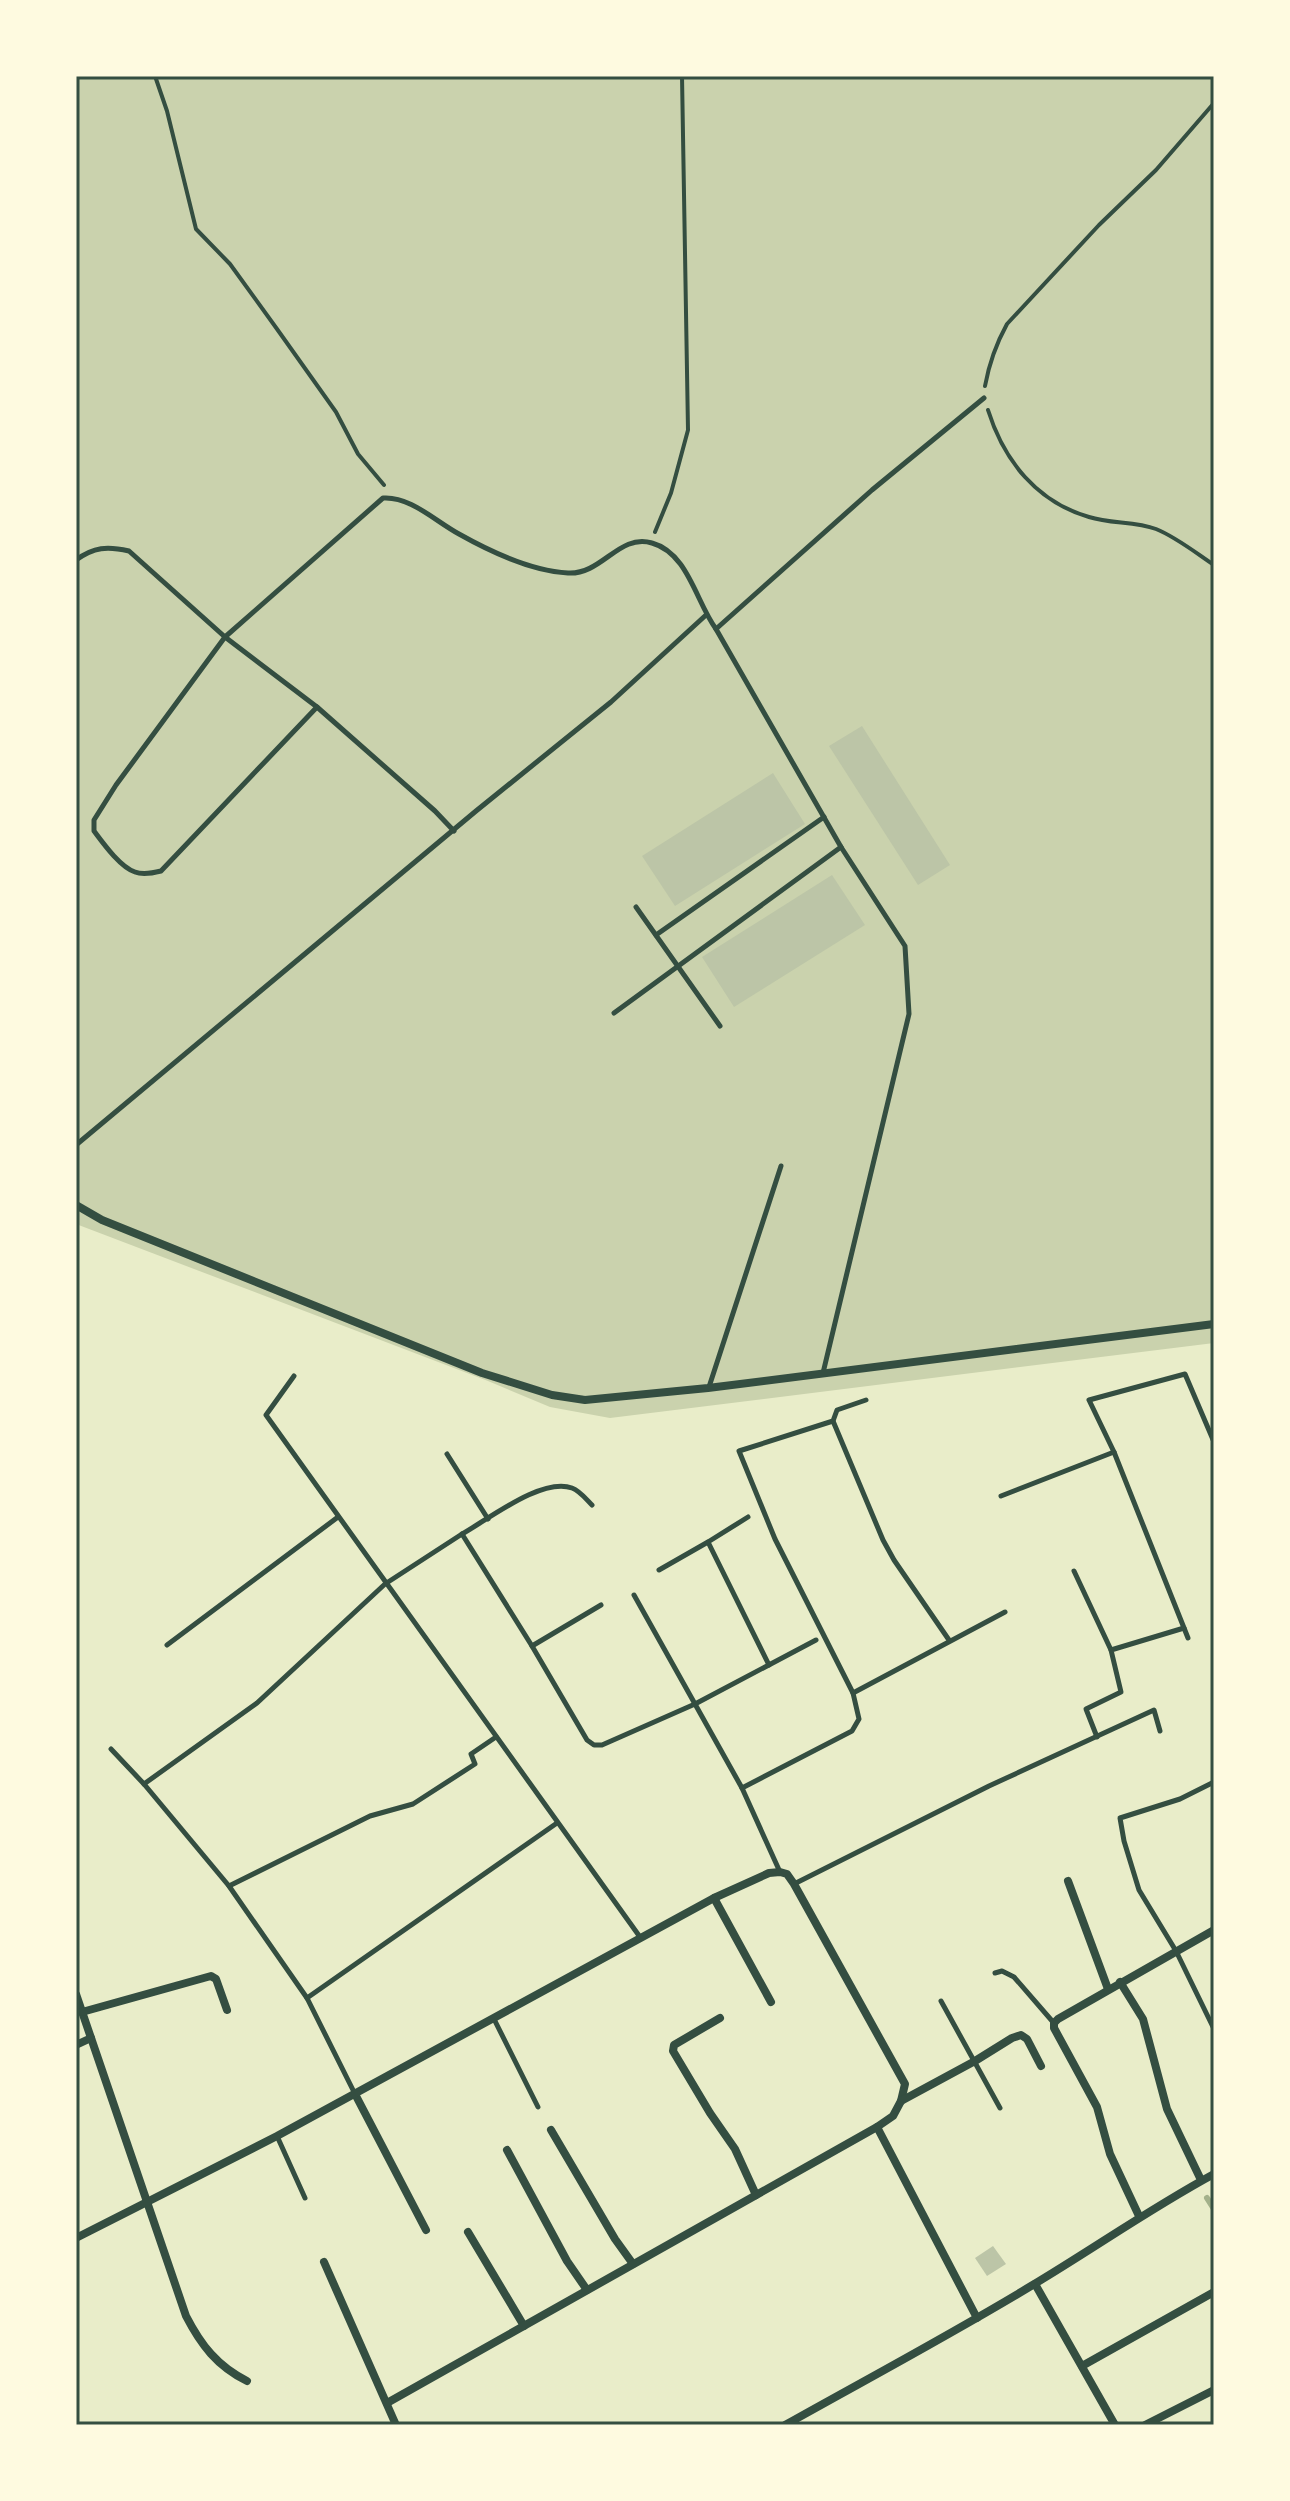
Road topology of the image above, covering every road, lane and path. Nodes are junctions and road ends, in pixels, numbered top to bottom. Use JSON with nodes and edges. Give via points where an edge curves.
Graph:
{"nodes":[{"id":1,"x":155,"y":76,"type":"edge"},
{"id":2,"x":682,"y":76,"type":"edge"},
{"id":3,"x":1214,"y":103,"type":"edge"},
{"id":4,"x":984,"y":398,"type":"junction"},
{"id":5,"x":394,"y":497,"type":"junction"},
{"id":6,"x":651,"y":542,"type":"junction"},
{"id":7,"x":77,"y":558,"type":"edge"},
{"id":8,"x":1214,"y":565,"type":"edge"},
{"id":9,"x":706,"y":615,"type":"junction"},
{"id":10,"x":716,"y":629,"type":"junction"},
{"id":11,"x":225,"y":637,"type":"junction"},
{"id":12,"x":317,"y":707,"type":"junction"},
{"id":13,"x":824,"y":817,"type":"junction"},
{"id":14,"x":454,"y":831,"type":"junction"},
{"id":15,"x":841,"y":847,"type":"junction"},
{"id":16,"x":636,"y":907,"type":"dead end"},
{"id":17,"x":656,"y":935,"type":"junction"},
{"id":18,"x":678,"y":966,"type":"junction"},
{"id":19,"x":614,"y":1013,"type":"dead end"},
{"id":20,"x":720,"y":1026,"type":"dead end"},
{"id":21,"x":76,"y":1145,"type":"edge"},
{"id":22,"x":781,"y":1166,"type":"dead end"},
{"id":23,"x":76,"y":1205,"type":"edge"},
{"id":24,"x":1214,"y":1324,"type":"edge"},
{"id":25,"x":823,"y":1373,"type":"junction"},
{"id":26,"x":294,"y":1376,"type":"dead end"},
{"id":27,"x":708,"y":1388,"type":"junction"},
{"id":28,"x":866,"y":1400,"type":"dead end"},
{"id":29,"x":833,"y":1421,"type":"junction"},
{"id":30,"x":1214,"y":1442,"type":"edge"},
{"id":31,"x":1114,"y":1452,"type":"junction"},
{"id":32,"x":447,"y":1454,"type":"dead end"},
{"id":33,"x":1001,"y":1496,"type":"dead end"},
{"id":34,"x":592,"y":1505,"type":"dead end"},
{"id":35,"x":338,"y":1517,"type":"junction"},
{"id":36,"x":748,"y":1517,"type":"dead end"},
{"id":37,"x":488,"y":1519,"type":"junction"},
{"id":38,"x":462,"y":1534,"type":"junction"},
{"id":39,"x":708,"y":1542,"type":"junction"},
{"id":40,"x":659,"y":1570,"type":"dead end"},
{"id":41,"x":1074,"y":1571,"type":"dead end"},
{"id":42,"x":385,"y":1584,"type":"junction"},
{"id":43,"x":634,"y":1595,"type":"dead end"},
{"id":44,"x":601,"y":1605,"type":"dead end"},
{"id":45,"x":1005,"y":1612,"type":"dead end"},
{"id":46,"x":1184,"y":1628,"type":"junction"},
{"id":47,"x":1188,"y":1638,"type":"dead end"},
{"id":48,"x":816,"y":1640,"type":"dead end"},
{"id":49,"x":949,"y":1640,"type":"junction"},
{"id":50,"x":167,"y":1645,"type":"dead end"},
{"id":51,"x":532,"y":1646,"type":"junction"},
{"id":52,"x":1111,"y":1650,"type":"junction"},
{"id":53,"x":769,"y":1665,"type":"junction"},
{"id":54,"x":853,"y":1693,"type":"junction"},
{"id":55,"x":695,"y":1704,"type":"junction"},
{"id":56,"x":1160,"y":1731,"type":"dead end"},
{"id":57,"x":496,"y":1737,"type":"junction"},
{"id":58,"x":1097,"y":1737,"type":"junction"},
{"id":59,"x":111,"y":1749,"type":"dead end"},
{"id":60,"x":1214,"y":1782,"type":"edge"},
{"id":61,"x":144,"y":1784,"type":"junction"},
{"id":62,"x":742,"y":1788,"type":"junction"},
{"id":63,"x":557,"y":1823,"type":"junction"},
{"id":64,"x":780,"y":1872,"type":"junction"},
{"id":65,"x":1068,"y":1881,"type":"dead end"},
{"id":66,"x":794,"y":1884,"type":"junction"},
{"id":67,"x":229,"y":1886,"type":"junction"},
{"id":68,"x":714,"y":1898,"type":"junction"},
{"id":69,"x":1214,"y":1930,"type":"edge"},
{"id":70,"x":640,"y":1937,"type":"junction"},
{"id":71,"x":1176,"y":1951,"type":"junction"},
{"id":72,"x":995,"y":1973,"type":"dead end"},
{"id":73,"x":1120,"y":1982,"type":"junction"},
{"id":74,"x":1108,"y":1989,"type":"junction"},
{"id":75,"x":76,"y":1994,"type":"edge"},
{"id":76,"x":307,"y":1998,"type":"junction"},
{"id":77,"x":941,"y":2001,"type":"dead end"},
{"id":78,"x":771,"y":2002,"type":"dead end"},
{"id":79,"x":227,"y":2010,"type":"dead end"},
{"id":80,"x":82,"y":2012,"type":"junction"},
{"id":81,"x":720,"y":2018,"type":"dead end"},
{"id":82,"x":494,"y":2019,"type":"junction"},
{"id":83,"x":1054,"y":2023,"type":"junction"},
{"id":84,"x":1214,"y":2029,"type":"edge"},
{"id":85,"x":91,"y":2038,"type":"junction"},
{"id":86,"x":76,"y":2045,"type":"edge"},
{"id":87,"x":975,"y":2061,"type":"junction"},
{"id":88,"x":1041,"y":2066,"type":"dead end"},
{"id":89,"x":355,"y":2094,"type":"junction"},
{"id":90,"x":901,"y":2101,"type":"junction"},
{"id":91,"x":538,"y":2107,"type":"dead end"},
{"id":92,"x":1000,"y":2108,"type":"dead end"},
{"id":93,"x":877,"y":2127,"type":"junction"},
{"id":94,"x":551,"y":2130,"type":"dead end"},
{"id":95,"x":277,"y":2136,"type":"junction"},
{"id":96,"x":507,"y":2150,"type":"dead end"},
{"id":97,"x":1206,"y":2178,"type":"edge"},
{"id":98,"x":756,"y":2195,"type":"junction"},
{"id":99,"x":305,"y":2198,"type":"dead end"},
{"id":100,"x":148,"y":2202,"type":"junction"},
{"id":101,"x":1139,"y":2216,"type":"junction"},
{"id":102,"x":426,"y":2230,"type":"dead end"},
{"id":103,"x":468,"y":2232,"type":"dead end"},
{"id":104,"x":76,"y":2238,"type":"edge"},
{"id":105,"x":324,"y":2262,"type":"dead end"},
{"id":106,"x":633,"y":2264,"type":"junction"},
{"id":107,"x":1035,"y":2284,"type":"junction"},
{"id":108,"x":587,"y":2290,"type":"junction"},
{"id":109,"x":1214,"y":2292,"type":"edge"},
{"id":110,"x":977,"y":2318,"type":"junction"},
{"id":111,"x":524,"y":2326,"type":"junction"},
{"id":112,"x":1082,"y":2366,"type":"junction"},
{"id":113,"x":247,"y":2381,"type":"dead end"},
{"id":114,"x":1214,"y":2390,"type":"edge"},
{"id":115,"x":387,"y":2403,"type":"junction"},
{"id":116,"x":396,"y":2425,"type":"edge"},
{"id":117,"x":785,"y":2425,"type":"edge"},
{"id":118,"x":1115,"y":2425,"type":"edge"},
{"id":119,"x":1145,"y":2425,"type":"edge"}],
"edges":[{"from":1,"to":5,"type":"path","via":[[196,229],[230,264],[336,412],[358,454]]},
{"from":2,"to":6,"type":"path","via":[[688,430]]},
{"from":3,"to":4,"type":"path","via":[[1007,324],[991,360]]},
{"from":4,"to":8,"type":"path","via":[[1011,460],[1034,488],[1091,518],[1156,529]]},
{"from":4,"to":10,"type":"lane"},
{"from":5,"to":6,"type":"lane","via":[[492,551],[570,573],[599,565],[620,547]]},
{"from":5,"to":11,"type":"lane","via":[[383,498],[364,512]]},
{"from":6,"to":9,"type":"lane","via":[[674,556]]},
{"from":7,"to":11,"type":"lane","via":[[93,549],[129,551]]},
{"from":9,"to":10,"type":"lane"},
{"from":9,"to":14,"type":"lane","via":[[611,702]]},
{"from":10,"to":13,"type":"lane"},
{"from":11,"to":12,"type":"lane"},
{"from":11,"to":12,"type":"lane","via":[[94,820],[94,831],[134,872],[161,871]]},
{"from":12,"to":14,"type":"lane"},
{"from":13,"to":15,"type":"lane"},
{"from":13,"to":17,"type":"lane"},
{"from":14,"to":21,"type":"lane"},
{"from":15,"to":18,"type":"lane"},
{"from":15,"to":25,"type":"lane","via":[[905,946],[909,1014]]},
{"from":16,"to":17,"type":"lane"},
{"from":17,"to":18,"type":"lane"},
{"from":18,"to":19,"type":"lane"},
{"from":18,"to":20,"type":"lane"},
{"from":22,"to":27,"type":"lane"},
{"from":23,"to":27,"type":"street","via":[[482,1373],[552,1395],[585,1400]]},
{"from":24,"to":25,"type":"street"},
{"from":25,"to":27,"type":"street"},
{"from":26,"to":35,"type":"lane","via":[[266,1415]]},
{"from":28,"to":29,"type":"lane","via":[[837,1410]]},
{"from":29,"to":49,"type":"lane","via":[[888,1550]]},
{"from":29,"to":54,"type":"lane","via":[[739,1451],[775,1539]]},
{"from":30,"to":31,"type":"lane","via":[[1185,1374],[1089,1400]]},
{"from":31,"to":33,"type":"lane"},
{"from":31,"to":46,"type":"lane"},
{"from":32,"to":37,"type":"lane"},
{"from":34,"to":37,"type":"lane","via":[[576,1489],[551,1486]]},
{"from":35,"to":42,"type":"lane"},
{"from":35,"to":50,"type":"lane"},
{"from":36,"to":39,"type":"lane"},
{"from":37,"to":38,"type":"lane"},
{"from":38,"to":42,"type":"lane"},
{"from":38,"to":51,"type":"lane"},
{"from":39,"to":40,"type":"lane"},
{"from":39,"to":53,"type":"lane"},
{"from":41,"to":52,"type":"lane"},
{"from":42,"to":57,"type":"lane"},
{"from":42,"to":61,"type":"lane","via":[[257,1703]]},
{"from":43,"to":55,"type":"lane"},
{"from":44,"to":51,"type":"lane"},
{"from":45,"to":49,"type":"lane"},
{"from":46,"to":47,"type":"lane"},
{"from":46,"to":52,"type":"lane"},
{"from":48,"to":53,"type":"lane"},
{"from":49,"to":54,"type":"lane"},
{"from":51,"to":55,"type":"lane","via":[[594,1745]]},
{"from":52,"to":58,"type":"lane","via":[[1121,1692],[1086,1709]]},
{"from":53,"to":55,"type":"lane"},
{"from":54,"to":62,"type":"lane","via":[[859,1719],[852,1731]]},
{"from":55,"to":62,"type":"lane"},
{"from":56,"to":58,"type":"lane","via":[[1154,1710]]},
{"from":57,"to":63,"type":"lane"},
{"from":57,"to":67,"type":"lane","via":[[471,1754],[475,1764],[413,1804],[370,1816]]},
{"from":58,"to":66,"type":"lane"},
{"from":59,"to":61,"type":"lane"},
{"from":60,"to":71,"type":"lane","via":[[1120,1818],[1139,1890]]},
{"from":61,"to":67,"type":"lane"},
{"from":62,"to":64,"type":"lane"},
{"from":63,"to":70,"type":"lane"},
{"from":63,"to":76,"type":"lane"},
{"from":64,"to":66,"type":"street"},
{"from":64,"to":68,"type":"street"},
{"from":65,"to":74,"type":"street"},
{"from":66,"to":90,"type":"street","via":[[905,2084]]},
{"from":67,"to":76,"type":"lane"},
{"from":68,"to":70,"type":"street"},
{"from":68,"to":78,"type":"street"},
{"from":69,"to":71,"type":"street"},
{"from":70,"to":82,"type":"street"},
{"from":71,"to":73,"type":"street"},
{"from":71,"to":84,"type":"lane"},
{"from":72,"to":83,"type":"lane","via":[[1014,1977]]},
{"from":73,"to":74,"type":"street"},
{"from":73,"to":97,"type":"street","via":[[1143,2019],[1167,2109]]},
{"from":74,"to":83,"type":"street"},
{"from":75,"to":80,"type":"street"},
{"from":76,"to":89,"type":"lane"},
{"from":77,"to":87,"type":"lane"},
{"from":79,"to":80,"type":"street","via":[[211,1976]]},
{"from":80,"to":85,"type":"street"},
{"from":81,"to":98,"type":"street","via":[[682,2039],[673,2051],[735,2149]]},
{"from":82,"to":89,"type":"street"},
{"from":82,"to":91,"type":"lane"},
{"from":83,"to":101,"type":"street","via":[[1097,2107],[1110,2154]]},
{"from":85,"to":86,"type":"street"},
{"from":85,"to":100,"type":"street"},
{"from":87,"to":88,"type":"street","via":[[1021,2035]]},
{"from":87,"to":90,"type":"street"},
{"from":87,"to":92,"type":"lane"},
{"from":89,"to":95,"type":"street"},
{"from":89,"to":102,"type":"street"},
{"from":90,"to":93,"type":"street","via":[[893,2116]]},
{"from":93,"to":98,"type":"street"},
{"from":93,"to":110,"type":"street"},
{"from":94,"to":106,"type":"street"},
{"from":95,"to":99,"type":"lane"},
{"from":95,"to":100,"type":"street"},
{"from":96,"to":108,"type":"street"},
{"from":97,"to":101,"type":"street"},
{"from":98,"to":106,"type":"street"},
{"from":100,"to":104,"type":"street"},
{"from":100,"to":113,"type":"street","via":[[197,2337],[213,2358]]},
{"from":101,"to":107,"type":"street"},
{"from":103,"to":111,"type":"street"},
{"from":105,"to":115,"type":"street"},
{"from":106,"to":108,"type":"street"},
{"from":107,"to":110,"type":"street"},
{"from":107,"to":112,"type":"street"},
{"from":108,"to":111,"type":"street"},
{"from":109,"to":112,"type":"street"},
{"from":110,"to":117,"type":"street"},
{"from":111,"to":115,"type":"street"},
{"from":112,"to":118,"type":"street"},
{"from":114,"to":119,"type":"street"},
{"from":115,"to":116,"type":"street"}]}
